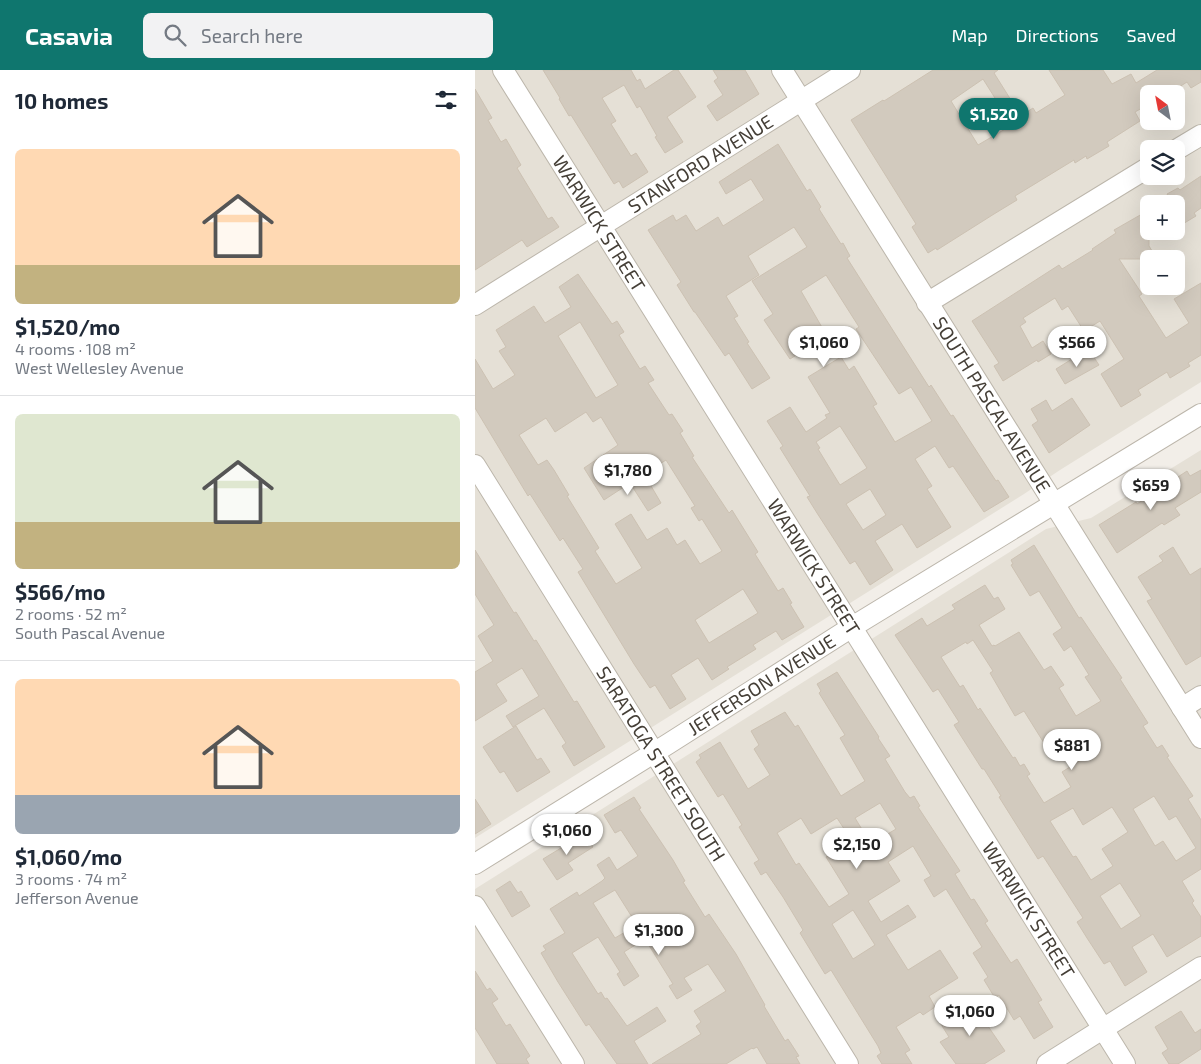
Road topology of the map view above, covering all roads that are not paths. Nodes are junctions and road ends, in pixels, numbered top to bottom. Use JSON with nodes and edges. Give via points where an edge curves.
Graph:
{"nodes":[{"id":1,"x":503,"y":70,"type":"edge"},
{"id":2,"x":782,"y":70,"type":"edge"},
{"id":3,"x":850,"y":70,"type":"edge"},
{"id":4,"x":801,"y":100,"type":"junction"},
{"id":5,"x":1201,"y":135,"type":"edge"},
{"id":6,"x":1185,"y":145,"type":"edge"},
{"id":7,"x":1140,"y":173,"type":"edge"},
{"id":8,"x":600,"y":227,"type":"junction"},
{"id":9,"x":927,"y":303,"type":"junction"},
{"id":10,"x":475,"y":305,"type":"edge"},
{"id":11,"x":1201,"y":414,"type":"edge"},
{"id":12,"x":475,"y":465,"type":"edge"},
{"id":13,"x":1054,"y":504,"type":"junction"},
{"id":14,"x":852,"y":627,"type":"junction"},
{"id":15,"x":1201,"y":696,"type":"edge"},
{"id":16,"x":1182,"y":708,"type":"junction"},
{"id":17,"x":1201,"y":738,"type":"edge"},
{"id":18,"x":654,"y":753,"type":"junction"},
{"id":19,"x":475,"y":864,"type":"edge"},
{"id":20,"x":475,"y":906,"type":"edge"},
{"id":21,"x":1201,"y":967,"type":"edge"},
{"id":22,"x":1103,"y":1029,"type":"junction"},
{"id":23,"x":574,"y":1064,"type":"edge"},
{"id":24,"x":848,"y":1064,"type":"edge"},
{"id":25,"x":1047,"y":1064,"type":"edge"},
{"id":26,"x":1125,"y":1064,"type":"edge"}],
"edges":[{"from":1,"to":8,"type":"street","name":"WARWICK STREET"},
{"from":2,"to":4,"type":"street","name":"SOUTH PASCAL AVENUE"},
{"from":3,"to":4,"type":"street","name":"STANFORD AVENUE"},
{"from":4,"to":8,"type":"street","name":"STANFORD AVENUE"},
{"from":4,"to":9,"type":"street","name":"SOUTH PASCAL AVENUE"},
{"from":5,"to":6,"type":"street"},
{"from":7,"to":9,"type":"street"},
{"from":8,"to":10,"type":"street","name":"STANFORD AVENUE"},
{"from":8,"to":14,"type":"street","name":"WARWICK STREET"},
{"from":9,"to":13,"type":"street","name":"SOUTH PASCAL AVENUE"},
{"from":11,"to":13,"type":"street","name":"JEFFERSON AVENUE"},
{"from":12,"to":18,"type":"street","name":"SARATOGA STREET SOUTH"},
{"from":13,"to":14,"type":"street","name":"JEFFERSON AVENUE"},
{"from":13,"to":16,"type":"street","name":"SOUTH PASCAL AVENUE"},
{"from":14,"to":18,"type":"street","name":"JEFFERSON AVENUE"},
{"from":14,"to":22,"type":"street","name":"WARWICK STREET"},
{"from":15,"to":16,"type":"street"},
{"from":16,"to":17,"type":"street","name":"SOUTH PASCAL AVENUE"},
{"from":18,"to":19,"type":"street","name":"JEFFERSON AVENUE"},
{"from":18,"to":24,"type":"street","name":"SARATOGA STREET SOUTH"},
{"from":20,"to":23,"type":"street"},
{"from":21,"to":22,"type":"street"},
{"from":22,"to":25,"type":"street"},
{"from":22,"to":26,"type":"street","name":"WARWICK STREET"}]}
